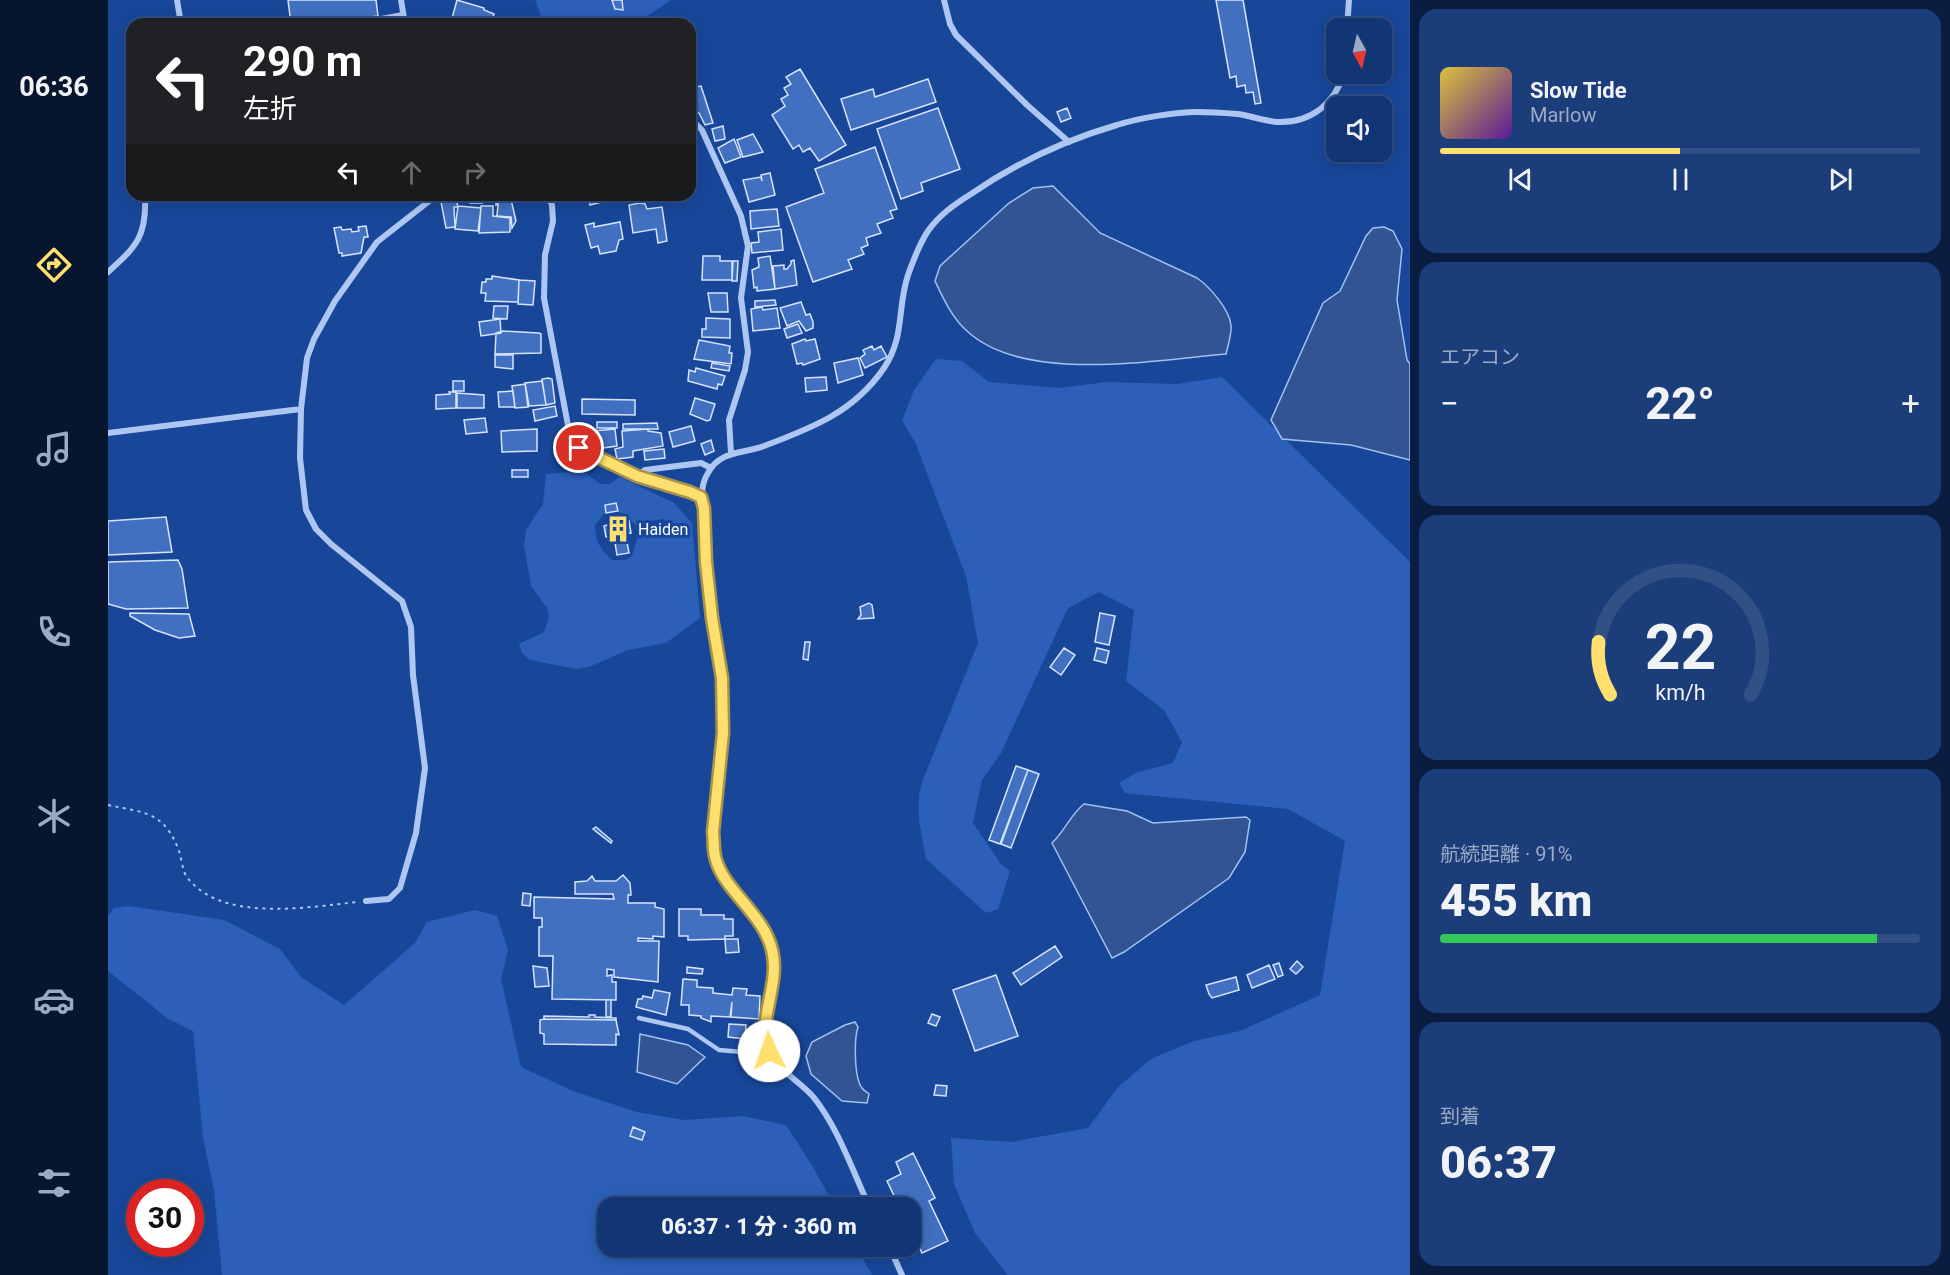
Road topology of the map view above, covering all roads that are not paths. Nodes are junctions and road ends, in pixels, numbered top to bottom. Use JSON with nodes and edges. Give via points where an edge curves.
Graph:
{"nodes":[{"id":1,"x":177,"y":0,"type":"edge"},
{"id":2,"x":401,"y":0,"type":"edge"},
{"id":3,"x":944,"y":0,"type":"edge"},
{"id":4,"x":1349,"y":0,"type":"edge"},
{"id":5,"x":403,"y":15,"type":"junction"},
{"id":6,"x":180,"y":18,"type":"edge"},
{"id":7,"x":387,"y":18,"type":"edge"},
{"id":8,"x":404,"y":18,"type":"edge"},
{"id":9,"x":1348,"y":18,"type":"edge"},
{"id":10,"x":1341,"y":84,"type":"edge"},
{"id":11,"x":696,"y":124,"type":"edge"},
{"id":12,"x":1069,"y":142,"type":"junction"},
{"id":13,"x":145,"y":201,"type":"edge"},
{"id":14,"x":429,"y":201,"type":"edge"},
{"id":15,"x":550,"y":201,"type":"edge"},
{"id":16,"x":108,"y":272,"type":"edge"},
{"id":17,"x":301,"y":409,"type":"junction"},
{"id":18,"x":108,"y":433,"type":"edge"},
{"id":19,"x":731,"y":453,"type":"junction"},
{"id":20,"x":711,"y":468,"type":"junction"},
{"id":21,"x":637,"y":476,"type":"junction"},
{"id":22,"x":701,"y":497,"type":"junction"},
{"id":23,"x":366,"y":901,"type":"road end"},
{"id":24,"x":639,"y":1018,"type":"dead end"},
{"id":25,"x":769,"y":1051,"type":"junction"},
{"id":26,"x":865,"y":1197,"type":"edge"},
{"id":27,"x":894,"y":1257,"type":"edge"},
{"id":28,"x":902,"y":1275,"type":"edge"}],
"edges":[{"from":1,"to":6,"type":"street"},
{"from":2,"to":5,"type":"street"},
{"from":3,"to":12,"type":"street","via":[[956,35]]},
{"from":4,"to":9,"type":"street"},
{"from":5,"to":7,"type":"street"},
{"from":5,"to":8,"type":"street"},
{"from":10,"to":12,"type":"street","via":[[1311,117],[1281,122],[1238,114],[1192,112],[1122,123]]},
{"from":11,"to":19,"type":"street","via":[[741,216],[748,246],[741,298],[748,352],[729,420]]},
{"from":12,"to":19,"type":"street","via":[[998,175],[930,227],[903,291],[901,329],[887,364],[865,394],[827,420],[758,449]]},
{"from":13,"to":16,"type":"street","via":[[142,234],[133,250]]},
{"from":14,"to":17,"type":"street","via":[[377,242],[335,301],[307,358]]},
{"from":15,"to":21,"type":"street","via":[[553,221],[544,255],[544,298],[570,436],[579,448]]},
{"from":17,"to":18,"type":"street"},
{"from":17,"to":23,"type":"street","via":[[300,458],[306,510],[316,529],[331,544],[402,600],[411,627],[425,768],[416,833],[400,888],[389,899]]},
{"from":19,"to":20,"type":"street"},
{"from":20,"to":21,"type":"street","via":[[701,463],[645,470]]},
{"from":20,"to":22,"type":"street"},
{"from":21,"to":22,"type":"street"},
{"from":22,"to":25,"type":"street","via":[[712,618],[722,678],[723,733],[713,832],[715,853],[723,874],[764,929],[772,950],[774,983],[765,1033]]},
{"from":24,"to":25,"type":"lane","via":[[688,1029],[719,1050]]},
{"from":25,"to":26,"type":"street","via":[[814,1096]]},
{"from":27,"to":28,"type":"street"}]}
